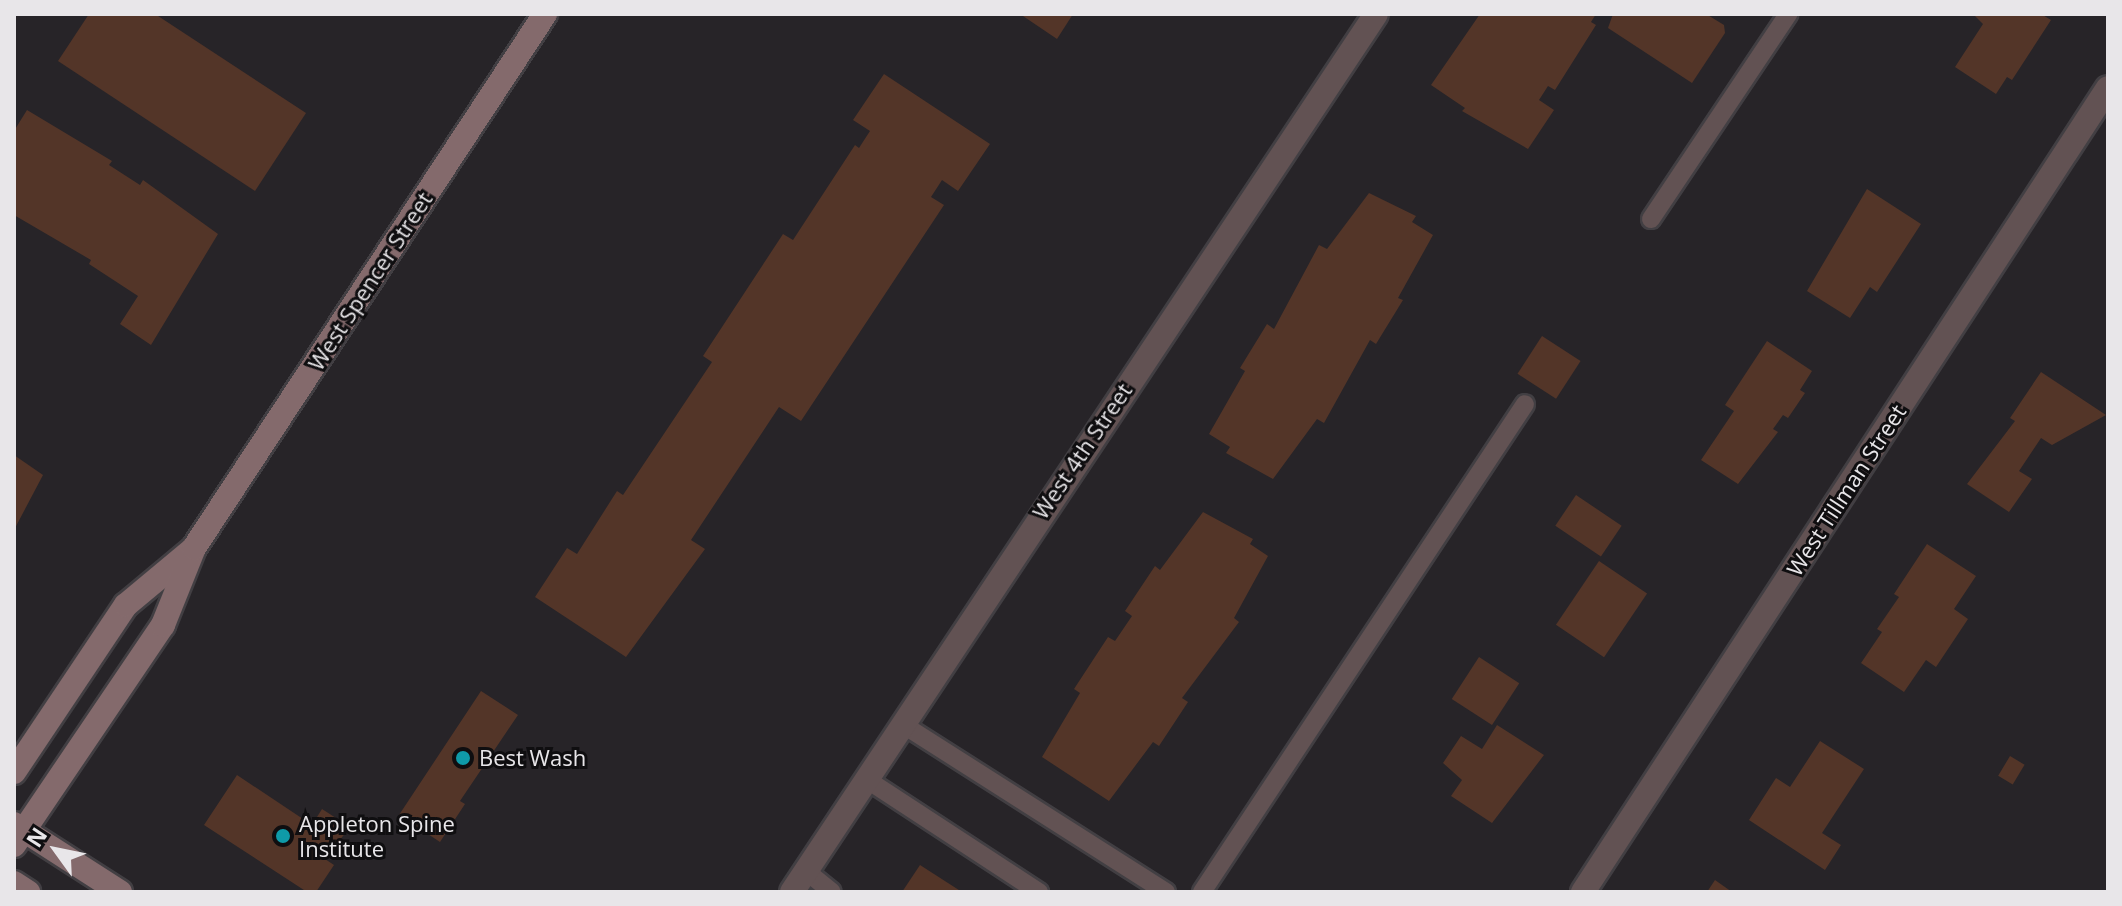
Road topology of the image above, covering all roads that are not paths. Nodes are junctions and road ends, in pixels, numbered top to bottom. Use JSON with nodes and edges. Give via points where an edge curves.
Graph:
{"nodes":[{"id":1,"x":545,"y":14,"type":"edge"},
{"id":2,"x":1376,"y":14,"type":"edge"},
{"id":3,"x":1788,"y":14,"type":"edge"},
{"id":4,"x":2108,"y":88,"type":"edge"},
{"id":5,"x":1651,"y":219,"type":"dead end"},
{"id":6,"x":1525,"y":404,"type":"dead end"},
{"id":7,"x":194,"y":548,"type":"junction"},
{"id":8,"x":902,"y":724,"type":"junction"},
{"id":9,"x":14,"y":772,"type":"edge"},
{"id":10,"x":866,"y":779,"type":"junction"},
{"id":11,"x":17,"y":833,"type":"edge"},
{"id":12,"x":806,"y":871,"type":"junction"},
{"id":13,"x":14,"y":883,"type":"edge"},
{"id":14,"x":28,"y":892,"type":"edge"},
{"id":15,"x":120,"y":892,"type":"edge"},
{"id":16,"x":792,"y":892,"type":"edge"},
{"id":17,"x":832,"y":892,"type":"edge"},
{"id":18,"x":1039,"y":892,"type":"edge"},
{"id":19,"x":1166,"y":892,"type":"edge"},
{"id":20,"x":1202,"y":892,"type":"edge"},
{"id":21,"x":1583,"y":892,"type":"edge"}],
"edges":[{"from":1,"to":7,"type":"street","name":"West Spencer Street"},
{"from":2,"to":8,"type":"street","name":"West 4th Street"},
{"from":3,"to":5,"type":"lane"},
{"from":4,"to":21,"type":"street","name":"West Tillman Street"},
{"from":6,"to":20,"type":"lane"},
{"from":7,"to":9,"type":"street","name":"West Spencer Street","via":[[126,605]]},
{"from":7,"to":11,"type":"street","name":"West Spencer Street","via":[[163,625]]},
{"from":8,"to":10,"type":"street","name":"West 4th Street"},
{"from":8,"to":19,"type":"lane"},
{"from":10,"to":12,"type":"street","name":"West 4th Street"},
{"from":10,"to":18,"type":"lane"},
{"from":11,"to":15,"type":"street"},
{"from":12,"to":16,"type":"street","name":"West 4th Street"},
{"from":12,"to":17,"type":"lane"},
{"from":13,"to":14,"type":"street"}]}
